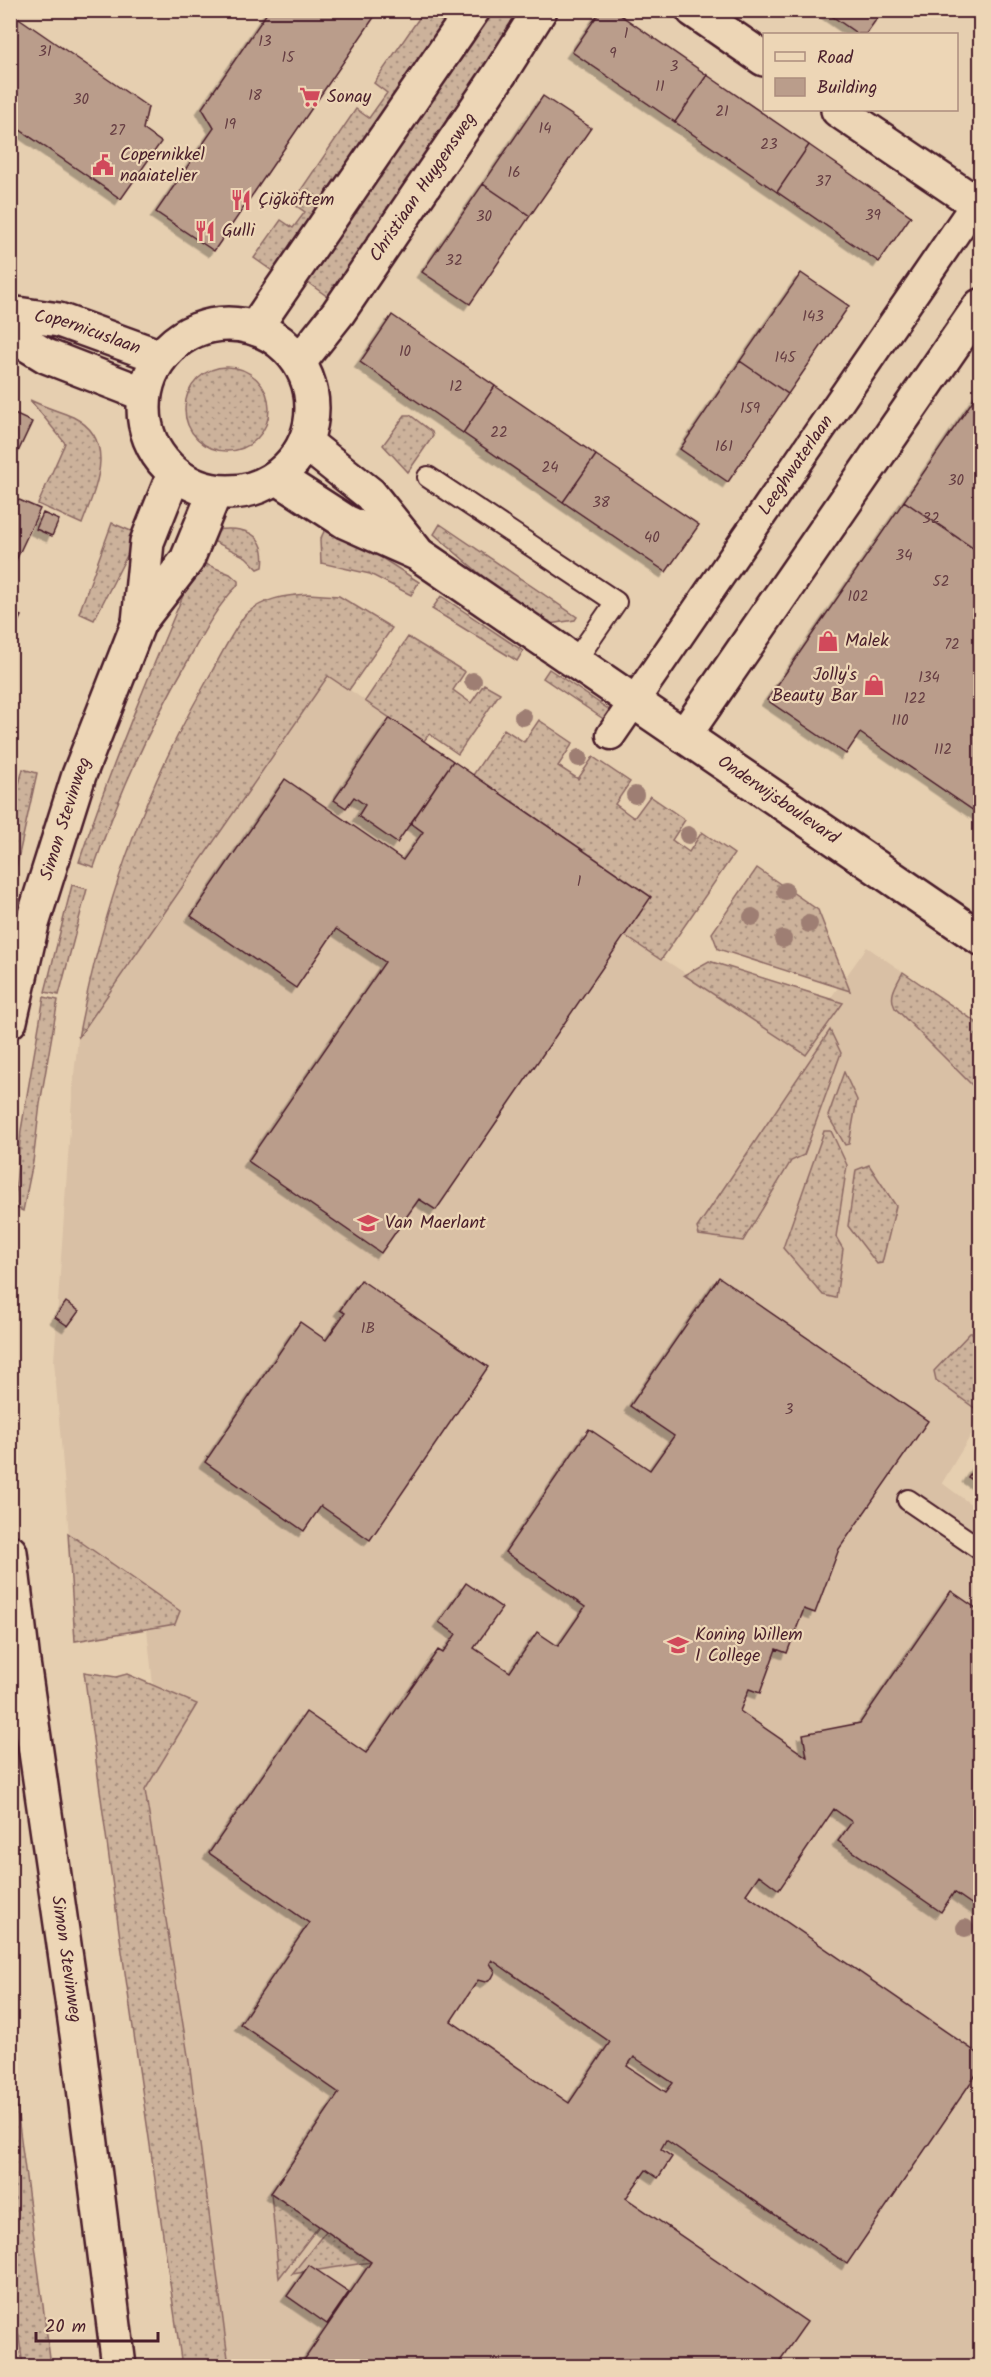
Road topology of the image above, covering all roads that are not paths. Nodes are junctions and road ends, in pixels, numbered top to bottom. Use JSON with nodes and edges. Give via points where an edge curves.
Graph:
{"nodes":[{"id":1,"x":473,"y":10,"type":"edge"},
{"id":2,"x":540,"y":10,"type":"edge"},
{"id":3,"x":693,"y":10,"type":"edge"},
{"id":4,"x":763,"y":58,"type":"edge"},
{"id":5,"x":840,"y":111,"type":"edge"},
{"id":6,"x":979,"y":202,"type":"edge"},
{"id":7,"x":981,"y":306,"type":"edge"},
{"id":8,"x":10,"y":313,"type":"edge"},
{"id":9,"x":255,"y":328,"type":"junction"},
{"id":10,"x":10,"y":334,"type":"edge"},
{"id":11,"x":161,"y":357,"type":"junction"},
{"id":12,"x":300,"y":361,"type":"junction"},
{"id":13,"x":144,"y":394,"type":"junction"},
{"id":14,"x":306,"y":443,"type":"junction"},
{"id":15,"x":174,"y":474,"type":"junction"},
{"id":16,"x":428,"y":477,"type":"dead end"},
{"id":17,"x":278,"y":478,"type":"junction"},
{"id":18,"x":215,"y":492,"type":"junction"},
{"id":19,"x":418,"y":554,"type":"junction"},
{"id":20,"x":139,"y":622,"type":"junction"},
{"id":21,"x":575,"y":661,"type":"junction"},
{"id":22,"x":634,"y":701,"type":"junction"},
{"id":23,"x":611,"y":735,"type":"dead end"},
{"id":24,"x":684,"y":736,"type":"junction"},
{"id":25,"x":981,"y":938,"type":"edge"},
{"id":26,"x":10,"y":1021,"type":"edge"},
{"id":27,"x":909,"y":1500,"type":"dead end"},
{"id":28,"x":981,"y":1549,"type":"edge"},
{"id":29,"x":10,"y":1552,"type":"edge"},
{"id":30,"x":119,"y":2367,"type":"edge"}],
"edges":[{"from":1,"to":9,"type":"street"},
{"from":2,"to":12,"type":"street","name":"Christiaan Huygensweg","via":[[338,313]]},
{"from":3,"to":4,"type":"street"},
{"from":5,"to":6,"type":"street"},
{"from":6,"to":22,"type":"street","name":"Leeghwaterlaan"},
{"from":7,"to":24,"type":"street"},
{"from":8,"to":11,"type":"street","name":"Copernicuslaan","via":[[59,320]]},
{"from":9,"to":11,"type":"street","via":[[233,323],[212,325],[191,332]]},
{"from":9,"to":12,"type":"street","via":[[274,337]]},
{"from":10,"to":13,"type":"street","name":"Copernicuslaan","via":[[46,356]]},
{"from":11,"to":13,"type":"street"},
{"from":12,"to":14,"type":"street","via":[[313,408]]},
{"from":13,"to":15,"type":"street","via":[[146,428],[155,451]]},
{"from":14,"to":17,"type":"street"},
{"from":14,"to":19,"type":"street","name":"Onderwijsboulevard","via":[[370,494]]},
{"from":15,"to":18,"type":"street"},
{"from":15,"to":20,"type":"street","name":"Simon Stevinweg","via":[[147,542]]},
{"from":16,"to":21,"type":"lane","via":[[616,602]]},
{"from":17,"to":18,"type":"street","via":[[247,490]]},
{"from":17,"to":19,"type":"street","name":"Onderwijsboulevard","via":[[345,522]]},
{"from":18,"to":20,"type":"street","name":"Simon Stevinweg","via":[[188,560]]},
{"from":19,"to":21,"type":"street","name":"Onderwijsboulevard"},
{"from":20,"to":26,"type":"street","name":"Simon Stevinweg","via":[[79,776],[32,924]]},
{"from":21,"to":22,"type":"street","name":"Onderwijsboulevard"},
{"from":22,"to":23,"type":"street","name":"Leeghwaterlaan"},
{"from":22,"to":24,"type":"street","name":"Onderwijsboulevard"},
{"from":24,"to":25,"type":"street","name":"Onderwijsboulevard"},
{"from":27,"to":28,"type":"lane"},
{"from":29,"to":30,"type":"street","name":"Simon Stevinweg"}]}
